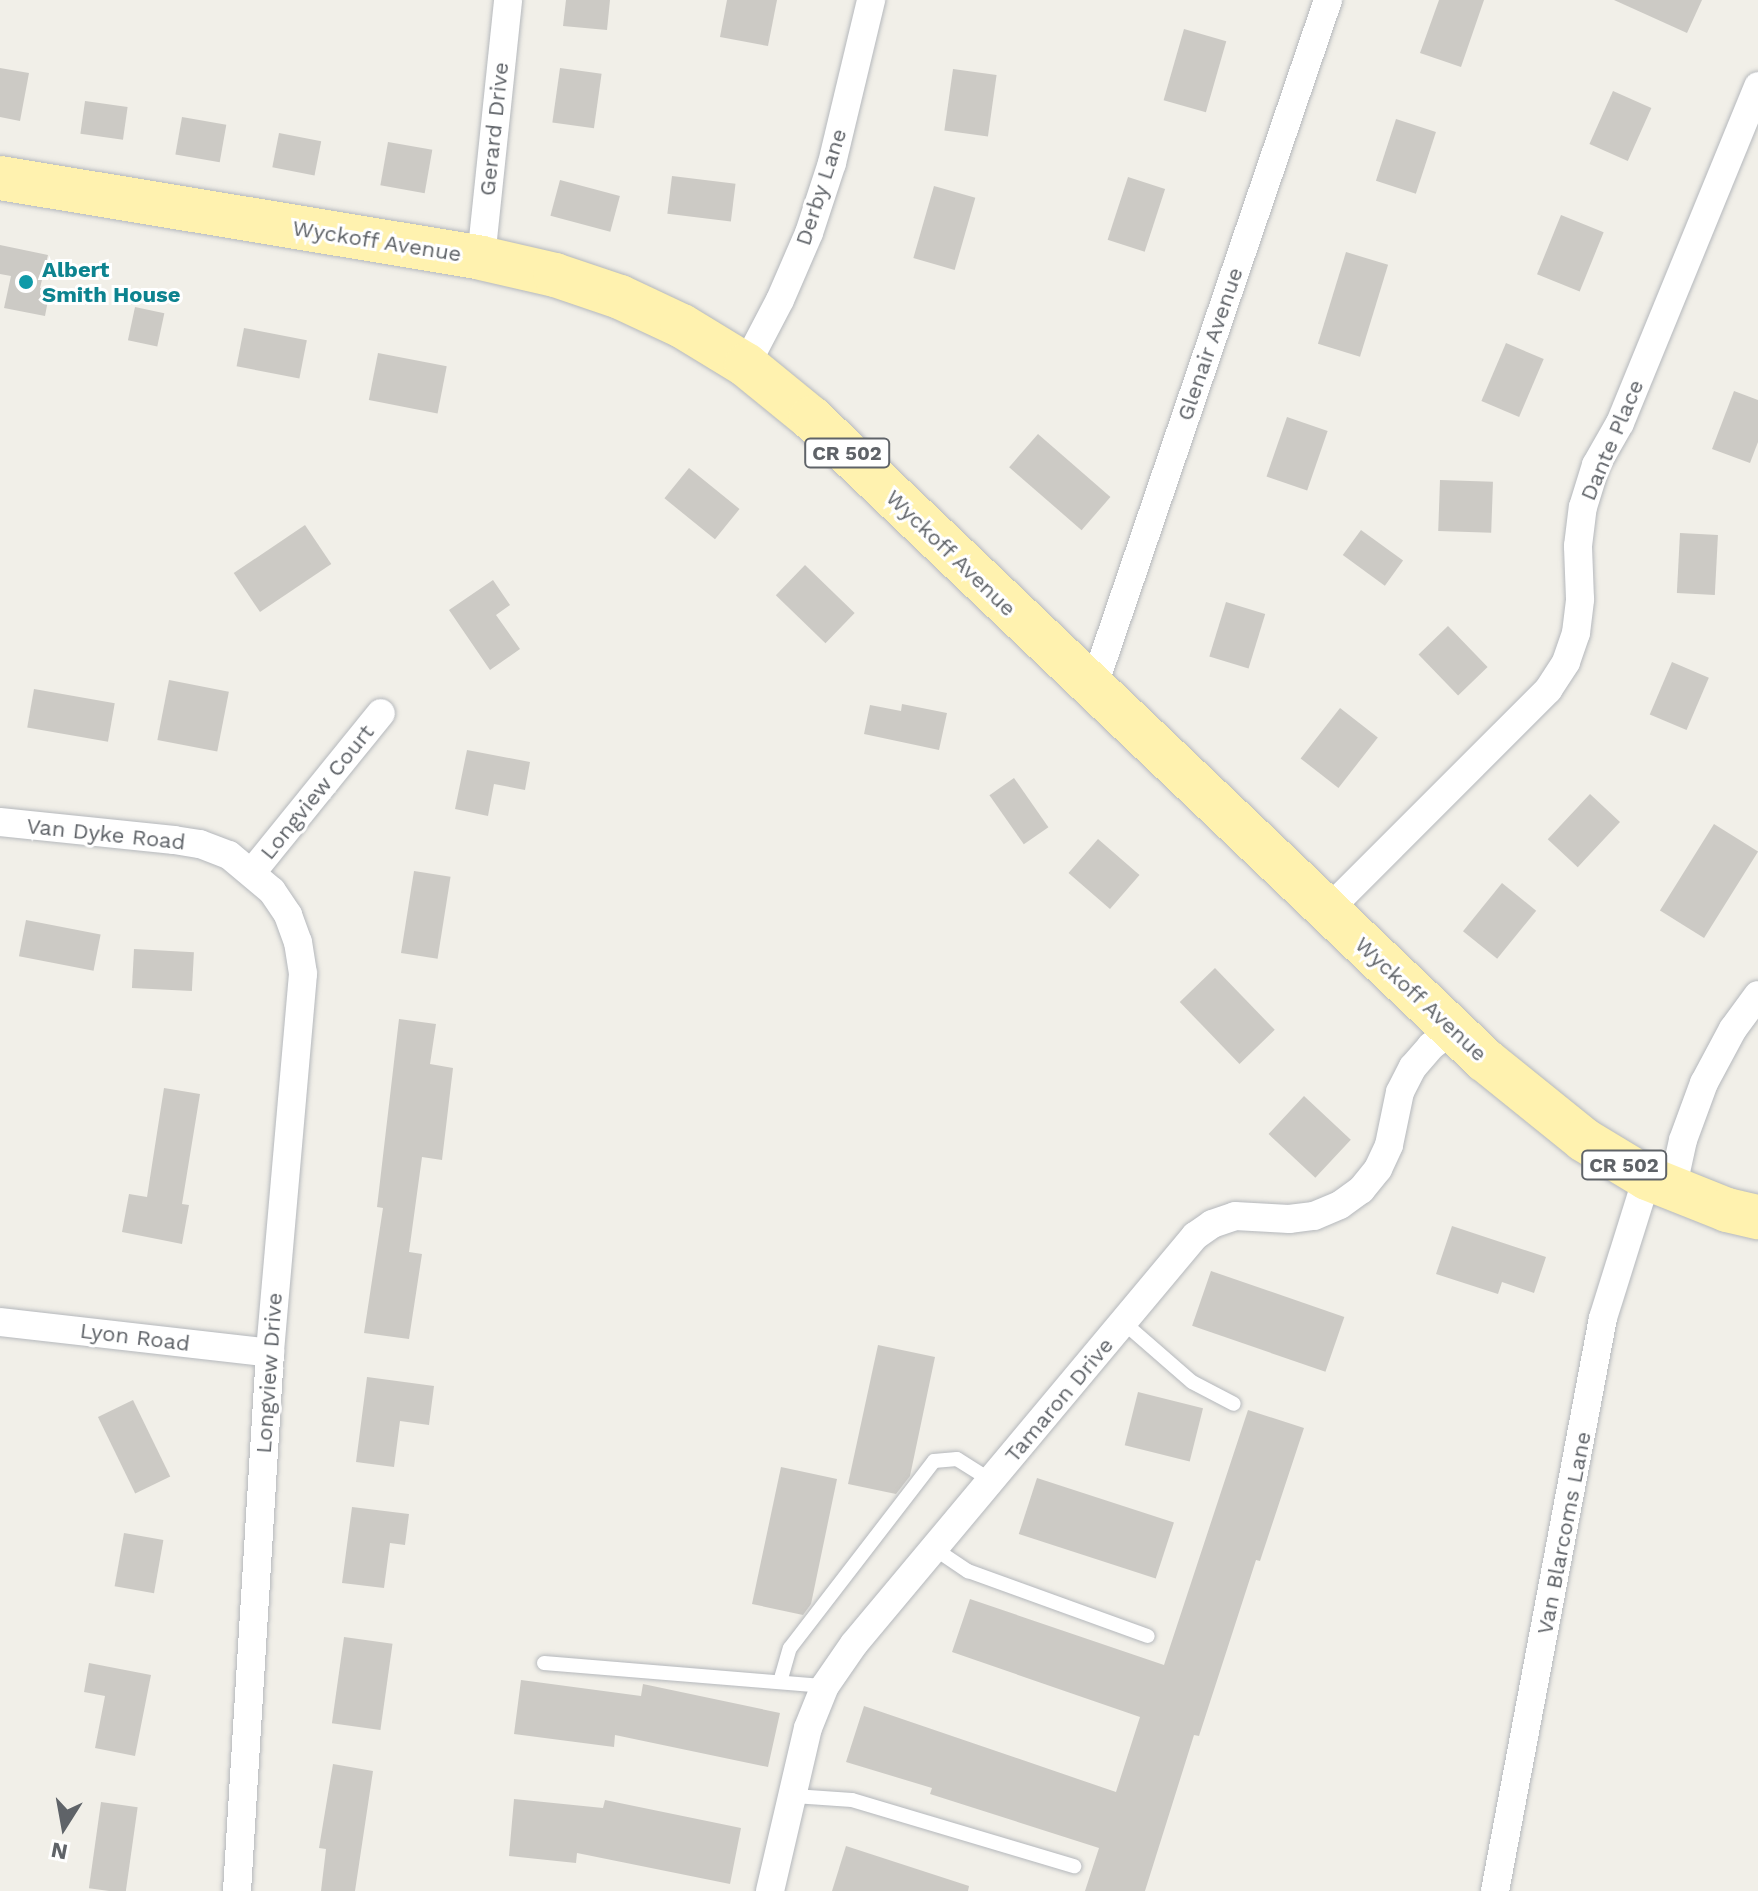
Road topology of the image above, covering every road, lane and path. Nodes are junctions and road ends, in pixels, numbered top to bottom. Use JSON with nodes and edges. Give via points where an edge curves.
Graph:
{"nodes":[{"id":1,"x":508,"y":0,"type":"edge"},
{"id":2,"x":871,"y":0,"type":"edge"},
{"id":3,"x":1328,"y":0,"type":"edge"},
{"id":4,"x":1758,"y":86,"type":"edge"},
{"id":5,"x":0,"y":178,"type":"edge"},
{"id":6,"x":481,"y":258,"type":"junction"},
{"id":7,"x":746,"y":365,"type":"junction"},
{"id":8,"x":1093,"y":688,"type":"junction"},
{"id":9,"x":381,"y":713,"type":"dead end"},
{"id":10,"x":0,"y":822,"type":"edge"},
{"id":11,"x":253,"y":871,"type":"junction"},
{"id":12,"x":1327,"y":911,"type":"junction"},
{"id":13,"x":1758,"y":995,"type":"edge"},
{"id":14,"x":1453,"y":1030,"type":"junction"},
{"id":15,"x":1659,"y":1184,"type":"junction"},
{"id":16,"x":1758,"y":1217,"type":"edge"},
{"id":17,"x":0,"y":1322,"type":"edge"},
{"id":18,"x":1123,"y":1322,"type":"junction"},
{"id":19,"x":270,"y":1353,"type":"junction"},
{"id":20,"x":1234,"y":1404,"type":"dead end"},
{"id":21,"x":992,"y":1481,"type":"junction"},
{"id":22,"x":935,"y":1549,"type":"junction"},
{"id":23,"x":1148,"y":1636,"type":"dead end"},
{"id":24,"x":544,"y":1663,"type":"dead end"},
{"id":25,"x":780,"y":1682,"type":"junction"},
{"id":26,"x":825,"y":1686,"type":"junction"},
{"id":27,"x":794,"y":1796,"type":"junction"},
{"id":28,"x":1074,"y":1866,"type":"dead end"},
{"id":29,"x":237,"y":1891,"type":"edge"},
{"id":30,"x":770,"y":1891,"type":"edge"},
{"id":31,"x":1495,"y":1891,"type":"edge"}],
"edges":[{"from":1,"to":6,"type":"street","name":"Gerard Drive"},
{"from":2,"to":7,"type":"street","name":"Derby Lane","via":[[832,163],[809,233]]},
{"from":3,"to":8,"type":"street","name":"Glenair Avenue"},
{"from":4,"to":12,"type":"street","name":"Dante Place","via":[[1620,423],[1596,465],[1583,507],[1579,610],[1566,662],[1548,690]]},
{"from":5,"to":6,"type":"main road","name":"Wyckoff Avenue","number":"CR 502"},
{"from":6,"to":7,"type":"main road","name":"Wyckoff Avenue","number":"CR 502","via":[[620,297]]},
{"from":7,"to":8,"type":"main road","name":"Wyckoff Avenue","number":"CR 502","via":[[811,418]]},
{"from":8,"to":12,"type":"main road","name":"Wyckoff Avenue","number":"CR 502"},
{"from":9,"to":11,"type":"street","name":"Longview Court"},
{"from":10,"to":11,"type":"street","name":"Van Dyke Road","via":[[200,844]]},
{"from":11,"to":19,"type":"street","name":"Longview Drive","via":[[288,915],[303,974]]},
{"from":12,"to":14,"type":"main road","name":"Wyckoff Avenue","number":"CR 502"},
{"from":13,"to":15,"type":"street","name":"Van Blarcoms Lane","via":[[1704,1083],[1683,1140]]},
{"from":14,"to":15,"type":"main road","name":"Wyckoff Avenue","number":"CR 502","via":[[1584,1140]]},
{"from":14,"to":18,"type":"street","name":"Tamaron Drive","via":[[1413,1067],[1400,1092],[1389,1145],[1361,1190],[1314,1216],[1235,1216],[1212,1224],[1195,1236]]},
{"from":15,"to":16,"type":"main road","number":"CR 502"},
{"from":15,"to":31,"type":"street","name":"Van Blarcoms Lane","via":[[1603,1318]]},
{"from":17,"to":19,"type":"street","name":"Lyon Road"},
{"from":18,"to":20,"type":"lane","via":[[1192,1382]]},
{"from":18,"to":21,"type":"street","name":"Tamaron Drive"},
{"from":19,"to":29,"type":"street","name":"Longview Drive"},
{"from":21,"to":22,"type":"street","name":"Tamaron Drive"},
{"from":21,"to":25,"type":"lane","via":[[957,1459],[934,1461],[790,1648]]},
{"from":22,"to":23,"type":"lane","via":[[968,1571]]},
{"from":22,"to":26,"type":"street","name":"Tamaron Drive"},
{"from":24,"to":25,"type":"lane"},
{"from":25,"to":26,"type":"lane"},
{"from":26,"to":27,"type":"street","name":"Tamaron Drive","via":[[808,1728]]},
{"from":27,"to":28,"type":"lane","via":[[852,1800]]},
{"from":27,"to":30,"type":"street","name":"Tamaron Drive"}]}
